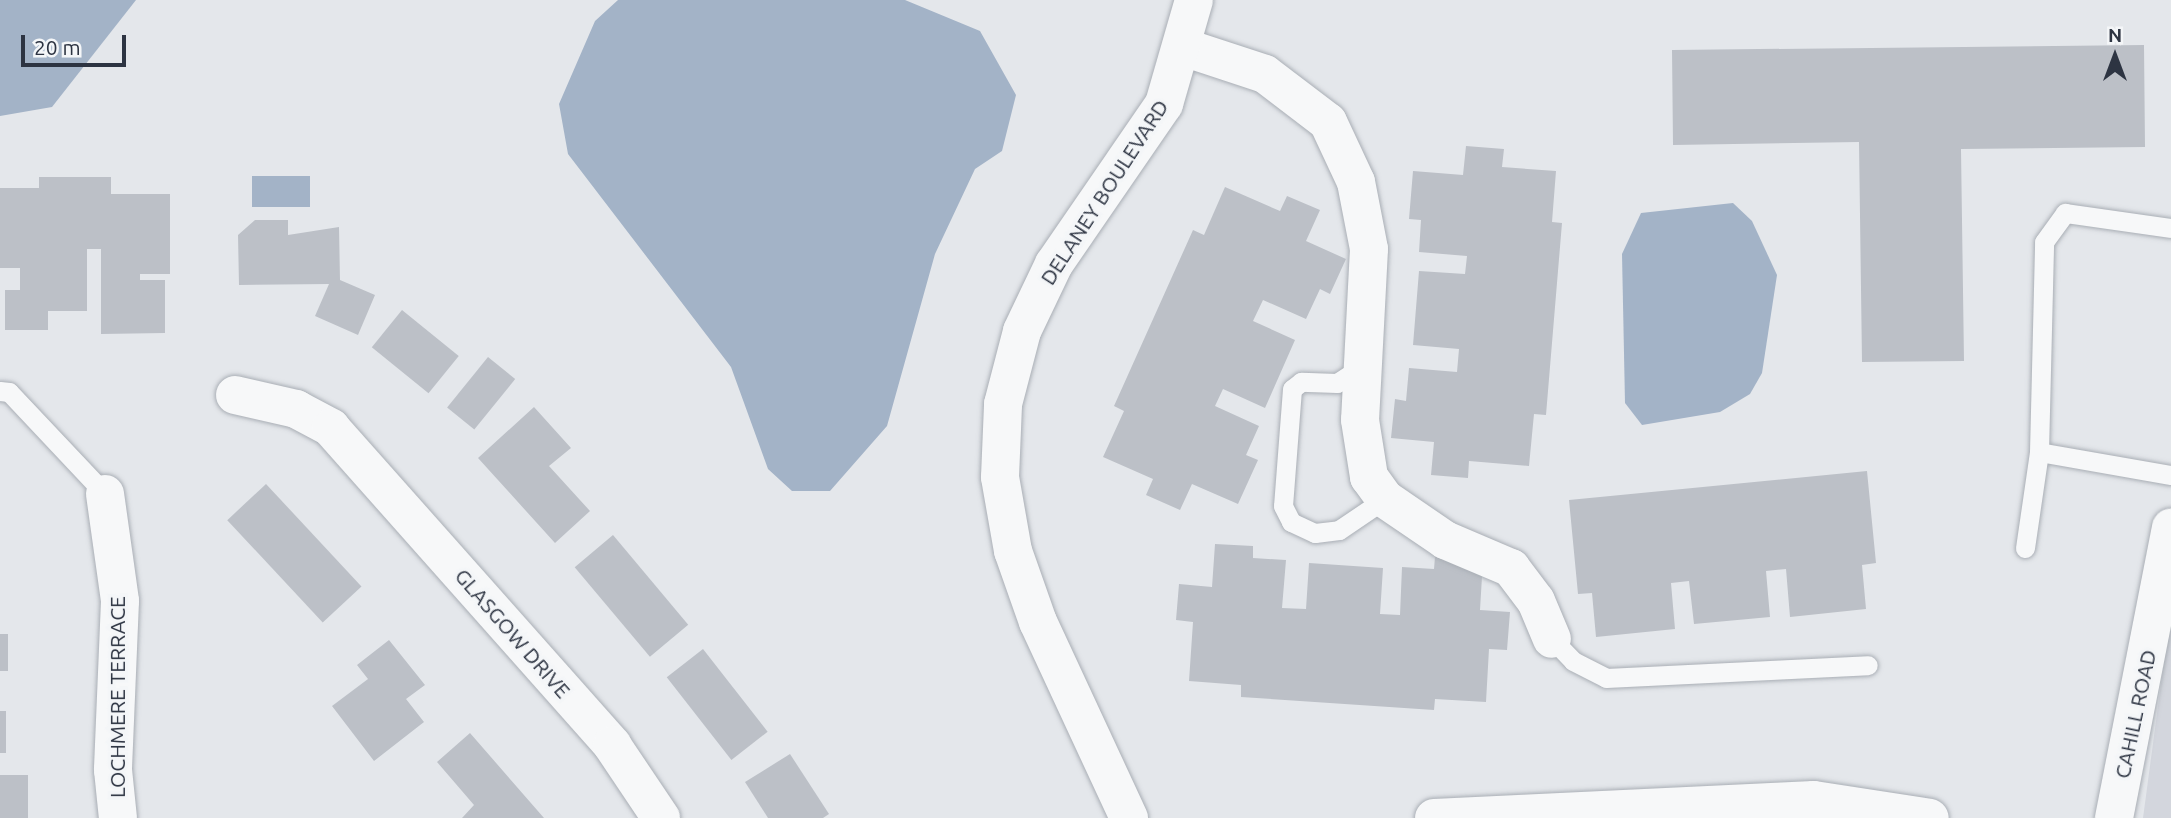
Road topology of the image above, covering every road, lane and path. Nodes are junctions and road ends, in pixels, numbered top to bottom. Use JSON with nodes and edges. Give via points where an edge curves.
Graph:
{"nodes":[{"id":1,"x":1194,"y":0,"type":"edge"},
{"id":2,"x":1183,"y":47,"type":"junction"},
{"id":3,"x":2171,"y":228,"type":"edge"},
{"id":4,"x":1363,"y":366,"type":"junction"},
{"id":5,"x":0,"y":391,"type":"edge"},
{"id":6,"x":235,"y":395,"type":"dead end"},
{"id":7,"x":2039,"y":452,"type":"junction"},
{"id":8,"x":2171,"y":475,"type":"edge"},
{"id":9,"x":105,"y":494,"type":"joint"},
{"id":10,"x":1385,"y":499,"type":"junction"},
{"id":11,"x":2171,"y":528,"type":"edge"},
{"id":12,"x":2025,"y":548,"type":"dead end"},
{"id":13,"x":2164,"y":617,"type":"edge"},
{"id":14,"x":1552,"y":639,"type":"joint"},
{"id":15,"x":1868,"y":665,"type":"dead end"},
{"id":16,"x":1674,"y":811,"type":"edge"},
{"id":17,"x":1590,"y":815,"type":"edge"},
{"id":18,"x":118,"y":818,"type":"edge"},
{"id":19,"x":661,"y":818,"type":"edge"},
{"id":20,"x":1129,"y":818,"type":"edge"},
{"id":21,"x":1434,"y":818,"type":"edge"},
{"id":22,"x":1930,"y":818,"type":"edge"},
{"id":23,"x":2114,"y":818,"type":"edge"}],
"edges":[{"from":1,"to":2,"type":"street","name":"DELANEY BOULEVARD"},
{"from":2,"to":4,"type":"street","via":[[1265,74],[1328,122],[1356,182],[1369,249]]},
{"from":2,"to":20,"type":"street","name":"DELANEY BOULEVARD","via":[[1164,104],[1054,264],[1022,331],[1003,404],[1000,477],[1013,551],[1038,622]]},
{"from":3,"to":7,"type":"lane","via":[[2065,213],[2044,242]]},
{"from":4,"to":10,"type":"street","via":[[1360,448]]},
{"from":4,"to":10,"type":"lane","via":[[1338,383],[1301,383],[1292,389],[1283,506],[1291,522],[1315,533],[1339,530]]},
{"from":5,"to":9,"type":"lane","via":[[9,392]]},
{"from":6,"to":19,"type":"street","name":"GLASGOW DRIVE","via":[[296,409],[331,428],[612,746]]},
{"from":7,"to":8,"type":"lane"},
{"from":7,"to":12,"type":"lane"},
{"from":9,"to":18,"type":"street","name":"LOCHMERE TERRACE","via":[[120,601],[113,770]]},
{"from":10,"to":14,"type":"street","via":[[1445,540],[1511,568],[1536,601]]},
{"from":11,"to":13,"type":"street","name":"CAHILL ROAD"},
{"from":13,"to":23,"type":"street","name":"CAHILL ROAD"},
{"from":14,"to":15,"type":"lane","via":[[1573,661],[1606,678]]},
{"from":16,"to":17,"type":"street"},
{"from":16,"to":22,"type":"street","via":[[1814,800]]},
{"from":17,"to":21,"type":"street"}]}
